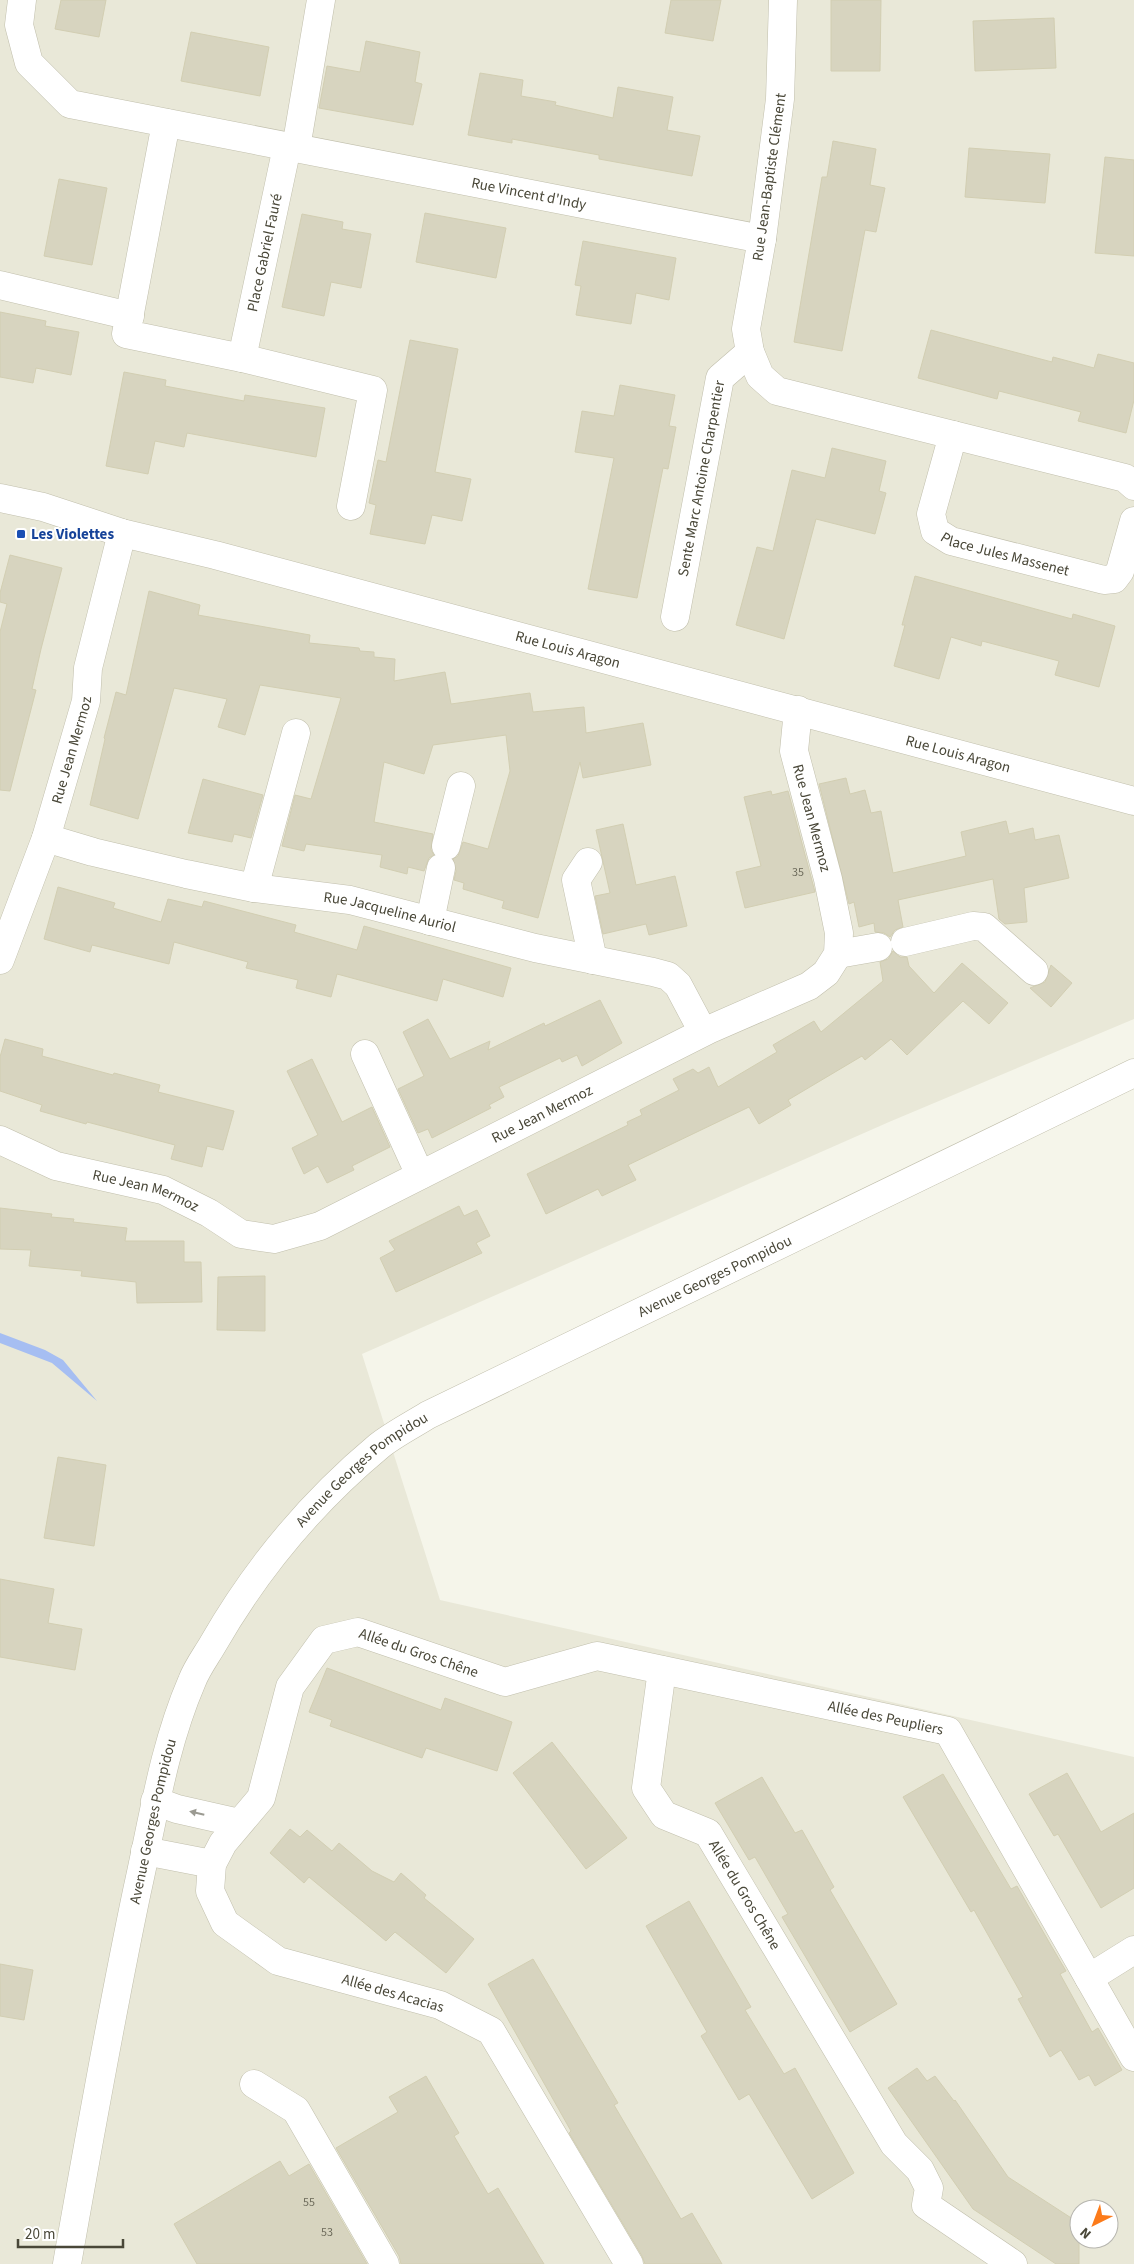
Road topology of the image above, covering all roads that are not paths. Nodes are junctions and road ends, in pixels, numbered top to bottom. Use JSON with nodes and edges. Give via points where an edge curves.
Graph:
{"nodes":[{"id":1,"x":22,"y":0,"type":"edge"},
{"id":2,"x":321,"y":0,"type":"edge"},
{"id":3,"x":783,"y":0,"type":"edge"},
{"id":4,"x":166,"y":123,"type":"junction"},
{"id":5,"x":292,"y":147,"type":"junction"},
{"id":6,"x":762,"y":238,"type":"junction"},
{"id":7,"x":0,"y":285,"type":"edge"},
{"id":8,"x":130,"y":316,"type":"junction"},
{"id":9,"x":750,"y":352,"type":"junction"},
{"id":10,"x":242,"y":358,"type":"junction"},
{"id":11,"x":952,"y":435,"type":"junction"},
{"id":12,"x":1134,"y":486,"type":"edge"},
{"id":13,"x":0,"y":498,"type":"edge"},
{"id":14,"x":351,"y":506,"type":"dead end"},
{"id":15,"x":1134,"y":521,"type":"edge"},
{"id":16,"x":122,"y":533,"type":"junction"},
{"id":17,"x":675,"y":617,"type":"dead end"},
{"id":18,"x":798,"y":710,"type":"junction"},
{"id":19,"x":296,"y":733,"type":"dead end"},
{"id":20,"x":461,"y":786,"type":"dead end"},
{"id":21,"x":1134,"y":801,"type":"edge"},
{"id":22,"x":46,"y":838,"type":"junction"},
{"id":23,"x":588,"y":862,"type":"dead end"},
{"id":24,"x":254,"y":888,"type":"junction"},
{"id":25,"x":430,"y":921,"type":"junction"},
{"id":26,"x":905,"y":942,"type":"dead end"},
{"id":27,"x":878,"y":947,"type":"dead end"},
{"id":28,"x":838,"y":954,"type":"junction"},
{"id":29,"x":0,"y":960,"type":"edge"},
{"id":30,"x":593,"y":960,"type":"junction"},
{"id":31,"x":1034,"y":971,"type":"dead end"},
{"id":32,"x":703,"y":1032,"type":"junction"},
{"id":33,"x":365,"y":1054,"type":"dead end"},
{"id":34,"x":1134,"y":1073,"type":"edge"},
{"id":35,"x":0,"y":1140,"type":"edge"},
{"id":36,"x":420,"y":1175,"type":"junction"},
{"id":37,"x":662,"y":1670,"type":"junction"},
{"id":38,"x":155,"y":1801,"type":"junction"},
{"id":39,"x":239,"y":1823,"type":"junction"},
{"id":40,"x":145,"y":1852,"type":"junction"},
{"id":41,"x":212,"y":1864,"type":"junction"},
{"id":42,"x":1134,"y":1950,"type":"edge"},
{"id":43,"x":1089,"y":1978,"type":"junction"},
{"id":44,"x":1134,"y":2058,"type":"edge"},
{"id":45,"x":254,"y":2084,"type":"dead end"},
{"id":46,"x":66,"y":2264,"type":"edge"},
{"id":47,"x":385,"y":2264,"type":"edge"},
{"id":48,"x":629,"y":2264,"type":"edge"},
{"id":49,"x":1013,"y":2264,"type":"edge"}],
"edges":[{"from":1,"to":4,"type":"street","name":"Rue Vincent d'Indy","via":[[19,25],[29,63],[70,104]]},
{"from":2,"to":5,"type":"street"},
{"from":3,"to":6,"type":"street","name":"Rue Jean-Baptiste Clément","via":[[780,99]]},
{"from":4,"to":5,"type":"street","name":"Rue Vincent d'Indy"},
{"from":4,"to":8,"type":"street"},
{"from":5,"to":6,"type":"street","name":"Rue Vincent d'Indy"},
{"from":5,"to":10,"type":"street","name":"Place Gabriel Fauré"},
{"from":6,"to":9,"type":"street","name":"Rue Jean-Baptiste Clément","via":[[746,329]]},
{"from":7,"to":8,"type":"street"},
{"from":8,"to":10,"type":"street","via":[[126,334]]},
{"from":9,"to":11,"type":"street","via":[[760,376],[777,391]]},
{"from":9,"to":17,"type":"street","name":"Sente Marc Antoine Charpentier","via":[[720,378]]},
{"from":10,"to":14,"type":"street","via":[[373,390]]},
{"from":11,"to":12,"type":"street","via":[[1125,478]]},
{"from":11,"to":15,"type":"street","name":"Place Jules Massenet","via":[[931,514],[935,531],[951,541],[1104,580],[1114,579],[1120,571]]},
{"from":13,"to":16,"type":"street","name":"Rue Louis Aragon","via":[[43,507]]},
{"from":16,"to":18,"type":"street","name":"Rue Louis Aragon","via":[[216,555]]},
{"from":16,"to":22,"type":"street","name":"Rue Jean Mermoz","via":[[88,668],[86,701]]},
{"from":18,"to":21,"type":"street","name":"Rue Louis Aragon"},
{"from":18,"to":28,"type":"street","name":"Rue Jean Mermoz","via":[[794,751],[828,879],[839,933]]},
{"from":19,"to":24,"type":"street"},
{"from":20,"to":25,"type":"street"},
{"from":22,"to":24,"type":"street","name":"Rue Jacqueline Auriol","via":[[93,852]]},
{"from":22,"to":29,"type":"street","name":"Rue Jean Mermoz"},
{"from":23,"to":30,"type":"street","via":[[576,880]]},
{"from":24,"to":25,"type":"street","name":"Rue Jacqueline Auriol","via":[[350,900]]},
{"from":25,"to":30,"type":"street","name":"Rue Jacqueline Auriol"},
{"from":26,"to":31,"type":"street","via":[[973,926],[984,927]]},
{"from":27,"to":28,"type":"street"},
{"from":28,"to":32,"type":"street","name":"Rue Jean Mermoz","via":[[826,973],[809,986]]},
{"from":30,"to":32,"type":"street","name":"Rue Jacqueline Auriol","via":[[653,972],[673,980]]},
{"from":32,"to":36,"type":"street","name":"Rue Jean Mermoz"},
{"from":33,"to":36,"type":"street"},
{"from":34,"to":38,"type":"street","name":"Avenue Georges Pompidou","via":[[436,1411],[381,1445],[335,1486],[298,1526],[256,1575],[225,1622],[192,1680],[170,1741]]},
{"from":35,"to":36,"type":"street","name":"Rue Jean Mermoz","via":[[56,1166],[163,1190],[209,1213],[241,1234],[274,1239],[320,1226]]},
{"from":37,"to":39,"type":"street","name":"Allée du Gros Chêne","via":[[597,1656],[505,1682],[358,1632],[324,1640],[290,1687],[261,1798]]},
{"from":37,"to":43,"type":"street","name":"Allée des Peupliers","via":[[948,1731]]},
{"from":37,"to":49,"type":"street","name":"Allée du Gros Chêne","via":[[646,1788],[664,1815],[708,1833],[894,2144],[920,2170],[929,2188],[926,2205]]},
{"from":39,"to":38,"type":"street","one_way":true},
{"from":38,"to":40,"type":"street","name":"Avenue Georges Pompidou"},
{"from":39,"to":41,"type":"street","name":"Allée du Gros Chêne"},
{"from":40,"to":41,"type":"street"},
{"from":40,"to":46,"type":"street","name":"Avenue Georges Pompidou"},
{"from":41,"to":48,"type":"street","name":"Allée des Acacias","via":[[210,1892],[225,1923],[278,1961],[440,2005],[492,2031]]},
{"from":42,"to":43,"type":"street"},
{"from":43,"to":44,"type":"street","name":"Allée des Peupliers"},
{"from":45,"to":47,"type":"street","via":[[296,2110]]}]}
